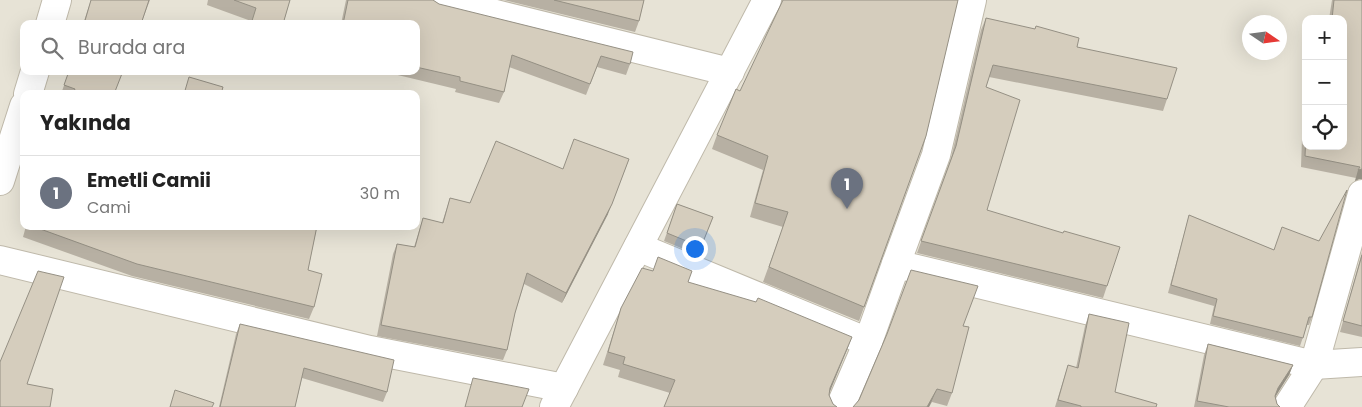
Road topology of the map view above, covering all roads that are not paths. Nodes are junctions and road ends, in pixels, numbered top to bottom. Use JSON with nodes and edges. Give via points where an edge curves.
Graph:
{"nodes":[{"id":1,"x":58,"y":0,"type":"edge"},
{"id":2,"x":438,"y":0,"type":"edge"},
{"id":3,"x":767,"y":0,"type":"edge"},
{"id":4,"x":972,"y":0,"type":"edge"},
{"id":5,"x":51,"y":20,"type":"edge"},
{"id":6,"x":730,"y":72,"type":"junction"},
{"id":7,"x":34,"y":75,"type":"edge"},
{"id":8,"x":29,"y":90,"type":"edge"},
{"id":9,"x":20,"y":118,"type":"edge"},
{"id":10,"x":0,"y":181,"type":"edge"},
{"id":11,"x":1362,"y":194,"type":"edge"},
{"id":12,"x":638,"y":247,"type":"junction"},
{"id":13,"x":0,"y":260,"type":"edge"},
{"id":14,"x":896,"y":264,"type":"junction"},
{"id":15,"x":868,"y":342,"type":"junction"},
{"id":16,"x":1362,"y":362,"type":"edge"},
{"id":17,"x":1314,"y":366,"type":"junction"},
{"id":18,"x":559,"y":398,"type":"edge"},
{"id":19,"x":840,"y":407,"type":"edge"},
{"id":20,"x":1287,"y":407,"type":"edge"}],
"edges":[{"from":1,"to":5,"type":"street"},
{"from":2,"to":6,"type":"street"},
{"from":3,"to":6,"type":"street"},
{"from":4,"to":14,"type":"street","via":[[936,155]]},
{"from":6,"to":12,"type":"street"},
{"from":7,"to":8,"type":"street"},
{"from":9,"to":10,"type":"street"},
{"from":11,"to":17,"type":"street"},
{"from":12,"to":15,"type":"street"},
{"from":12,"to":18,"type":"street"},
{"from":13,"to":18,"type":"street"},
{"from":14,"to":15,"type":"street"},
{"from":14,"to":17,"type":"street"},
{"from":15,"to":19,"type":"street"},
{"from":16,"to":17,"type":"street"},
{"from":17,"to":20,"type":"street"}]}
